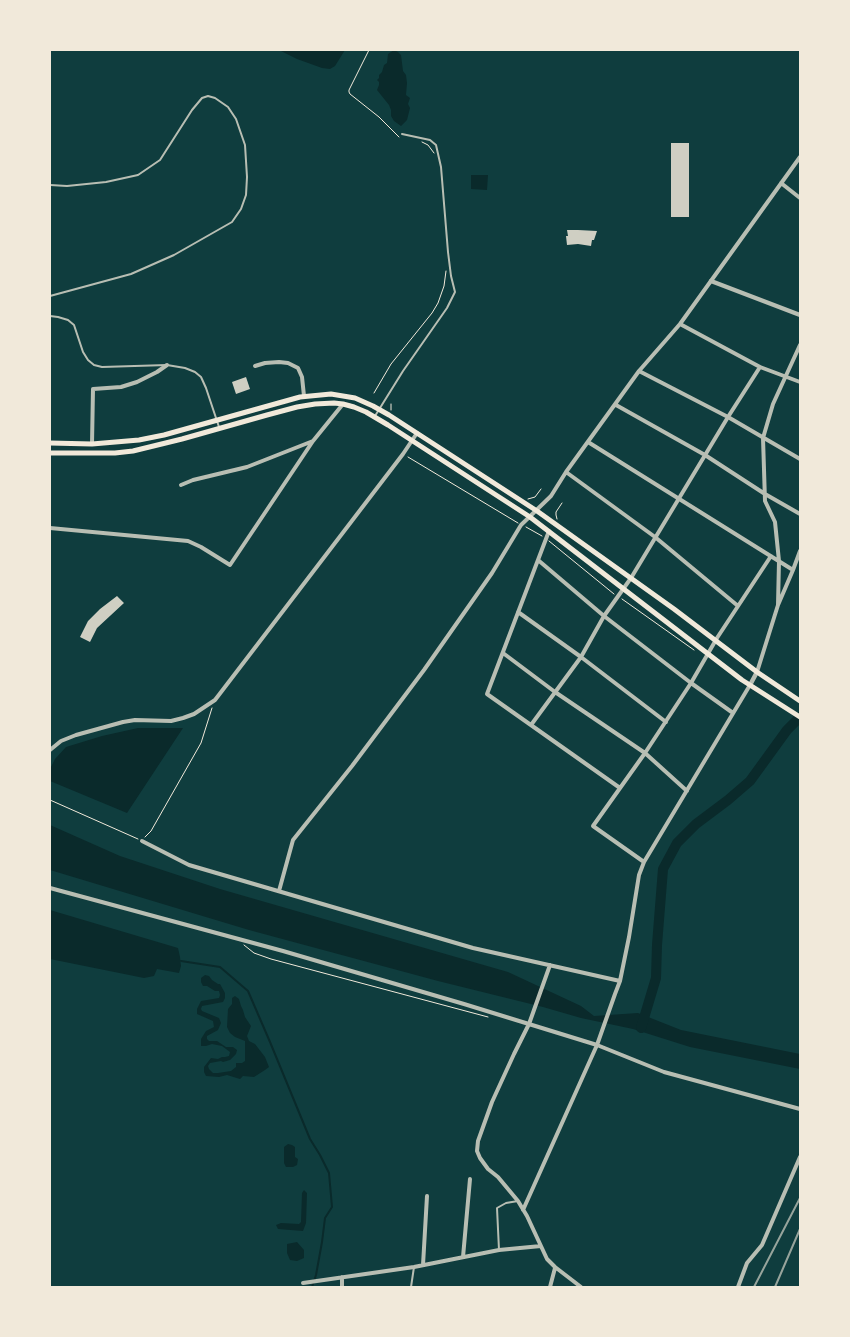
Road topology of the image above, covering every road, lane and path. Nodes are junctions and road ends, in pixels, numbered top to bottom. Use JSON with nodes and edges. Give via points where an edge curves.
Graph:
{"nodes":[{"id":1,"x":369,"y":50,"type":"edge"},
{"id":2,"x":402,"y":134,"type":"dead end"},
{"id":3,"x":400,"y":138,"type":"dead end"},
{"id":4,"x":420,"y":142,"type":"dead end"},
{"id":5,"x":434,"y":154,"type":"dead end"},
{"id":6,"x":800,"y":157,"type":"edge"},
{"id":7,"x":781,"y":183,"type":"junction"},
{"id":8,"x":50,"y":185,"type":"edge"},
{"id":9,"x":800,"y":198,"type":"edge"},
{"id":10,"x":446,"y":269,"type":"dead end"},
{"id":11,"x":711,"y":281,"type":"junction"},
{"id":12,"x":50,"y":296,"type":"edge"},
{"id":13,"x":800,"y":315,"type":"edge"},
{"id":14,"x":50,"y":316,"type":"edge"},
{"id":15,"x":680,"y":324,"type":"junction"},
{"id":16,"x":800,"y":345,"type":"edge"},
{"id":17,"x":167,"y":365,"type":"junction"},
{"id":18,"x":255,"y":366,"type":"dead end"},
{"id":19,"x":760,"y":367,"type":"junction"},
{"id":20,"x":640,"y":371,"type":"junction"},
{"id":21,"x":785,"y":377,"type":"junction"},
{"id":22,"x":800,"y":382,"type":"edge"},
{"id":23,"x":374,"y":393,"type":"dead end"},
{"id":24,"x":304,"y":396,"type":"junction"},
{"id":25,"x":343,"y":404,"type":"junction"},
{"id":26,"x":391,"y":404,"type":"dead end"},
{"id":27,"x":616,"y":405,"type":"junction"},
{"id":28,"x":379,"y":409,"type":"junction"},
{"id":29,"x":393,"y":414,"type":"dead end"},
{"id":30,"x":374,"y":417,"type":"junction"},
{"id":31,"x":728,"y":417,"type":"junction"},
{"id":32,"x":216,"y":420,"type":"junction"},
{"id":33,"x":219,"y":428,"type":"junction"},
{"id":34,"x":417,"y":434,"type":"junction"},
{"id":35,"x":763,"y":438,"type":"junction"},
{"id":36,"x":313,"y":441,"type":"junction"},
{"id":37,"x":412,"y":441,"type":"junction"},
{"id":38,"x":588,"y":442,"type":"junction"},
{"id":39,"x":50,"y":443,"type":"edge"},
{"id":40,"x":92,"y":444,"type":"junction"},
{"id":41,"x":50,"y":453,"type":"edge"},
{"id":42,"x":402,"y":454,"type":"junction"},
{"id":43,"x":705,"y":455,"type":"junction"},
{"id":44,"x":800,"y":459,"type":"edge"},
{"id":45,"x":566,"y":472,"type":"junction"},
{"id":46,"x":181,"y":485,"type":"dead end"},
{"id":47,"x":765,"y":494,"type":"junction"},
{"id":48,"x":679,"y":499,"type":"junction"},
{"id":49,"x":537,"y":511,"type":"junction"},
{"id":50,"x":800,"y":514,"type":"edge"},
{"id":51,"x":530,"y":517,"type":"junction"},
{"id":52,"x":521,"y":525,"type":"junction"},
{"id":53,"x":50,"y":528,"type":"edge"},
{"id":54,"x":549,"y":531,"type":"junction"},
{"id":55,"x":656,"y":537,"type":"junction"},
{"id":56,"x":546,"y":538,"type":"junction"},
{"id":57,"x":800,"y":550,"type":"edge"},
{"id":58,"x":771,"y":556,"type":"junction"},
{"id":59,"x":538,"y":560,"type":"junction"},
{"id":60,"x":779,"y":561,"type":"junction"},
{"id":61,"x":793,"y":570,"type":"junction"},
{"id":62,"x":631,"y":578,"type":"junction"},
{"id":63,"x":624,"y":588,"type":"junction"},
{"id":64,"x":618,"y":596,"type":"junction"},
{"id":65,"x":778,"y":605,"type":"junction"},
{"id":66,"x":738,"y":606,"type":"junction"},
{"id":67,"x":518,"y":612,"type":"junction"},
{"id":68,"x":604,"y":616,"type":"junction"},
{"id":69,"x":715,"y":641,"type":"junction"},
{"id":70,"x":696,"y":652,"type":"dead end"},
{"id":71,"x":503,"y":653,"type":"junction"},
{"id":72,"x":708,"y":653,"type":"junction"},
{"id":73,"x":581,"y":657,"type":"junction"},
{"id":74,"x":757,"y":672,"type":"junction"},
{"id":75,"x":692,"y":683,"type":"junction"},
{"id":76,"x":750,"y":685,"type":"junction"},
{"id":77,"x":555,"y":692,"type":"junction"},
{"id":78,"x":215,"y":700,"type":"junction"},
{"id":79,"x":798,"y":700,"type":"edge"},
{"id":80,"x":733,"y":713,"type":"junction"},
{"id":81,"x":800,"y":717,"type":"edge"},
{"id":82,"x":666,"y":722,"type":"junction"},
{"id":83,"x":531,"y":725,"type":"junction"},
{"id":84,"x":50,"y":750,"type":"edge"},
{"id":85,"x":646,"y":753,"type":"junction"},
{"id":86,"x":620,"y":788,"type":"junction"},
{"id":87,"x":687,"y":791,"type":"junction"},
{"id":88,"x":50,"y":800,"type":"edge"},
{"id":89,"x":142,"y":841,"type":"junction"},
{"id":90,"x":644,"y":862,"type":"junction"},
{"id":91,"x":50,"y":888,"type":"edge"},
{"id":92,"x":280,"y":891,"type":"junction"},
{"id":93,"x":235,"y":939,"type":"junction"},
{"id":94,"x":550,"y":965,"type":"junction"},
{"id":95,"x":620,"y":981,"type":"junction"},
{"id":96,"x":493,"y":1018,"type":"dead end"},
{"id":97,"x":529,"y":1024,"type":"junction"},
{"id":98,"x":597,"y":1044,"type":"junction"},
{"id":99,"x":800,"y":1109,"type":"edge"},
{"id":100,"x":800,"y":1157,"type":"edge"},
{"id":101,"x":470,"y":1179,"type":"dead end"},
{"id":102,"x":427,"y":1196,"type":"dead end"},
{"id":103,"x":518,"y":1201,"type":"junction"},
{"id":104,"x":523,"y":1210,"type":"junction"},
{"id":105,"x":541,"y":1246,"type":"junction"},
{"id":106,"x":499,"y":1250,"type":"junction"},
{"id":107,"x":463,"y":1257,"type":"junction"},
{"id":108,"x":423,"y":1265,"type":"junction"},
{"id":109,"x":414,"y":1267,"type":"junction"},
{"id":110,"x":555,"y":1268,"type":"junction"},
{"id":111,"x":342,"y":1276,"type":"junction"},
{"id":112,"x":303,"y":1283,"type":"dead end"},
{"id":113,"x":342,"y":1287,"type":"edge"},
{"id":114,"x":411,"y":1287,"type":"edge"},
{"id":115,"x":550,"y":1287,"type":"edge"},
{"id":116,"x":581,"y":1287,"type":"edge"},
{"id":117,"x":738,"y":1287,"type":"edge"}],
"edges":[{"from":1,"to":3,"type":"path","via":[[349,92]]},
{"from":2,"to":28,"type":"lane","via":[[430,140],[436,145],[455,292]]},
{"from":4,"to":5,"type":"path","via":[[428,145]]},
{"from":6,"to":7,"type":"street"},
{"from":7,"to":9,"type":"street"},
{"from":7,"to":11,"type":"street"},
{"from":8,"to":12,"type":"lane","via":[[106,182],[138,175],[160,160],[192,110],[208,96],[228,107],[245,145],[246,195],[232,222],[174,255],[131,274]]},
{"from":10,"to":23,"type":"path","via":[[438,303],[391,364]]},
{"from":11,"to":13,"type":"street"},
{"from":11,"to":15,"type":"street"},
{"from":14,"to":17,"type":"lane","via":[[68,320],[74,325],[83,352],[94,366]]},
{"from":15,"to":19,"type":"street"},
{"from":15,"to":20,"type":"street"},
{"from":16,"to":21,"type":"street"},
{"from":17,"to":32,"type":"lane","via":[[185,368],[201,377]]},
{"from":17,"to":40,"type":"street","via":[[137,382],[93,389]]},
{"from":18,"to":24,"type":"street","via":[[278,362],[298,368]]},
{"from":19,"to":21,"type":"street"},
{"from":19,"to":31,"type":"street"},
{"from":20,"to":27,"type":"street"},
{"from":20,"to":31,"type":"street"},
{"from":21,"to":22,"type":"street"},
{"from":21,"to":35,"type":"street"},
{"from":24,"to":28,"type":"main road","via":[[348,396]]},
{"from":24,"to":32,"type":"main road"},
{"from":25,"to":30,"type":"main road"},
{"from":25,"to":33,"type":"main road","via":[[297,407]]},
{"from":25,"to":36,"type":"street"},
{"from":26,"to":29,"type":"path"},
{"from":27,"to":38,"type":"street"},
{"from":27,"to":43,"type":"street"},
{"from":28,"to":30,"type":"lane"},
{"from":28,"to":34,"type":"main road"},
{"from":30,"to":37,"type":"main road"},
{"from":31,"to":35,"type":"street"},
{"from":31,"to":43,"type":"street"},
{"from":32,"to":33,"type":"lane"},
{"from":32,"to":40,"type":"main road","via":[[139,440]]},
{"from":33,"to":41,"type":"main road","via":[[134,451]]},
{"from":34,"to":37,"type":"street"},
{"from":34,"to":49,"type":"main road"},
{"from":35,"to":44,"type":"street"},
{"from":35,"to":47,"type":"street"},
{"from":36,"to":46,"type":"street","via":[[247,467]]},
{"from":36,"to":53,"type":"street","via":[[230,566],[188,541]]},
{"from":37,"to":42,"type":"street"},
{"from":37,"to":51,"type":"main road"},
{"from":38,"to":45,"type":"street"},
{"from":38,"to":48,"type":"street"},
{"from":39,"to":40,"type":"main road"},
{"from":42,"to":52,"type":"path"},
{"from":42,"to":78,"type":"street"},
{"from":43,"to":47,"type":"street"},
{"from":43,"to":48,"type":"street"},
{"from":45,"to":49,"type":"street","via":[[552,496]]},
{"from":45,"to":55,"type":"street"},
{"from":47,"to":50,"type":"street"},
{"from":47,"to":60,"type":"street","via":[[774,522]]},
{"from":48,"to":55,"type":"street"},
{"from":48,"to":58,"type":"street"},
{"from":49,"to":51,"type":"street"},
{"from":49,"to":62,"type":"main road"},
{"from":51,"to":52,"type":"street"},
{"from":51,"to":54,"type":"main road"},
{"from":52,"to":56,"type":"path"},
{"from":52,"to":92,"type":"street","via":[[492,573],[424,670],[293,840]]},
{"from":54,"to":56,"type":"street"},
{"from":54,"to":63,"type":"main road"},
{"from":55,"to":62,"type":"street"},
{"from":55,"to":66,"type":"street"},
{"from":56,"to":59,"type":"street"},
{"from":56,"to":64,"type":"path"},
{"from":57,"to":61,"type":"street"},
{"from":58,"to":60,"type":"street"},
{"from":58,"to":66,"type":"street"},
{"from":59,"to":67,"type":"street"},
{"from":59,"to":68,"type":"street"},
{"from":60,"to":61,"type":"street"},
{"from":60,"to":65,"type":"street"},
{"from":61,"to":65,"type":"street"},
{"from":62,"to":63,"type":"street"},
{"from":62,"to":69,"type":"main road"},
{"from":63,"to":64,"type":"street"},
{"from":63,"to":72,"type":"main road"},
{"from":64,"to":68,"type":"street"},
{"from":64,"to":70,"type":"path"},
{"from":65,"to":74,"type":"street"},
{"from":66,"to":69,"type":"street"},
{"from":67,"to":71,"type":"street"},
{"from":67,"to":73,"type":"street"},
{"from":68,"to":73,"type":"street"},
{"from":68,"to":75,"type":"street"},
{"from":69,"to":72,"type":"street"},
{"from":69,"to":74,"type":"main road"},
{"from":71,"to":77,"type":"street"},
{"from":71,"to":83,"type":"street","via":[[487,694]]},
{"from":72,"to":75,"type":"street"},
{"from":72,"to":76,"type":"main road"},
{"from":73,"to":77,"type":"street"},
{"from":73,"to":82,"type":"street"},
{"from":74,"to":76,"type":"street"},
{"from":74,"to":79,"type":"main road"},
{"from":75,"to":80,"type":"street"},
{"from":75,"to":82,"type":"street"},
{"from":76,"to":80,"type":"street"},
{"from":76,"to":81,"type":"main road"},
{"from":77,"to":83,"type":"street"},
{"from":77,"to":85,"type":"street"},
{"from":78,"to":84,"type":"street","via":[[183,718],[123,722],[76,735]]},
{"from":78,"to":89,"type":"path","via":[[201,743]]},
{"from":80,"to":87,"type":"street"},
{"from":82,"to":85,"type":"street"},
{"from":83,"to":86,"type":"street"},
{"from":85,"to":86,"type":"street"},
{"from":85,"to":87,"type":"street"},
{"from":86,"to":90,"type":"street","via":[[593,826]]},
{"from":87,"to":90,"type":"street"},
{"from":88,"to":89,"type":"path"},
{"from":89,"to":92,"type":"street","via":[[189,865]]},
{"from":90,"to":95,"type":"street"},
{"from":91,"to":93,"type":"street"},
{"from":92,"to":94,"type":"street","via":[[473,948]]},
{"from":93,"to":96,"type":"path","via":[[254,953],[271,959]]},
{"from":93,"to":97,"type":"street"},
{"from":94,"to":95,"type":"street"},
{"from":94,"to":97,"type":"street"},
{"from":95,"to":98,"type":"street"},
{"from":97,"to":98,"type":"street"},
{"from":97,"to":103,"type":"street","via":[[492,1102],[477,1151],[488,1169]]},
{"from":98,"to":99,"type":"street","via":[[664,1072]]},
{"from":98,"to":104,"type":"street"},
{"from":100,"to":117,"type":"street","via":[[762,1245],[747,1263]]},
{"from":101,"to":107,"type":"street"},
{"from":102,"to":108,"type":"street"},
{"from":103,"to":104,"type":"street"},
{"from":103,"to":106,"type":"lane","via":[[496,1208]]},
{"from":104,"to":105,"type":"street"},
{"from":105,"to":106,"type":"street"},
{"from":105,"to":110,"type":"street"},
{"from":106,"to":107,"type":"street"},
{"from":107,"to":108,"type":"street"},
{"from":108,"to":109,"type":"street"},
{"from":109,"to":111,"type":"street"},
{"from":109,"to":114,"type":"lane"},
{"from":110,"to":115,"type":"street"},
{"from":110,"to":116,"type":"street"},
{"from":111,"to":112,"type":"street"},
{"from":111,"to":113,"type":"street"}]}
